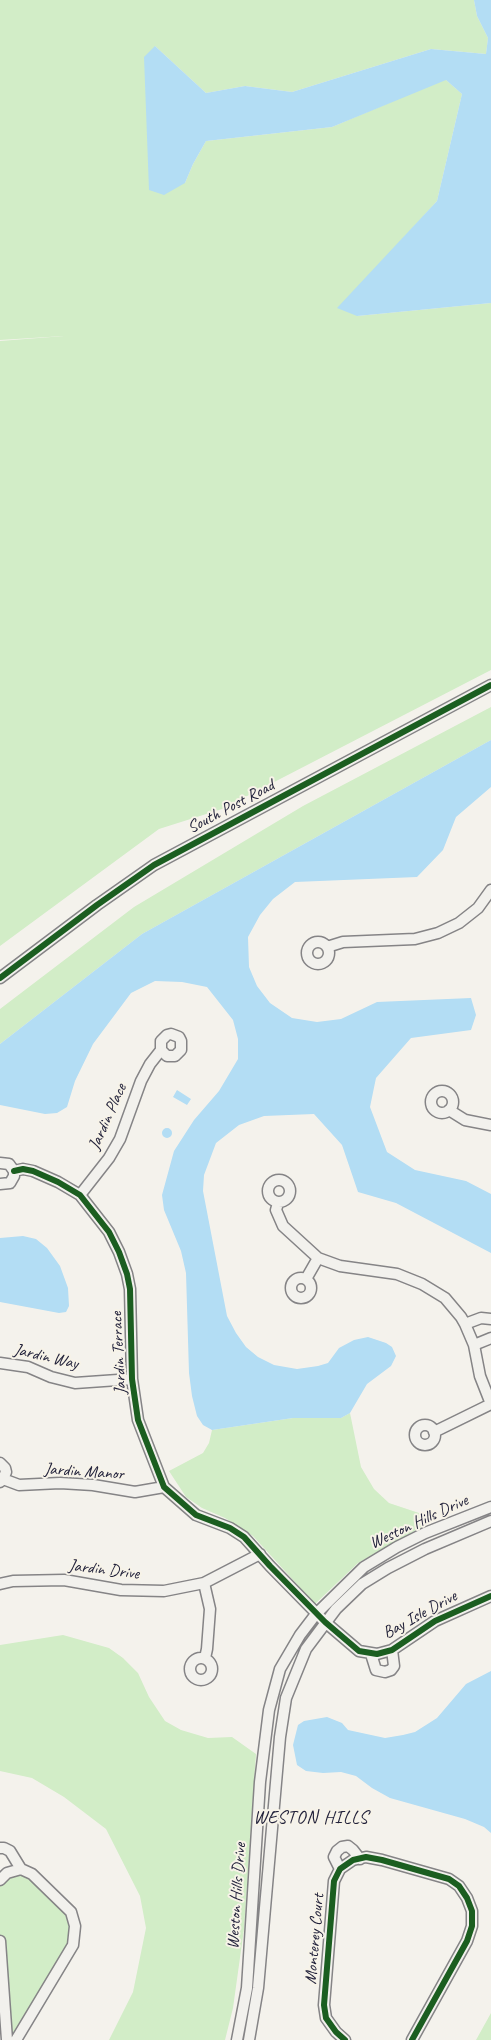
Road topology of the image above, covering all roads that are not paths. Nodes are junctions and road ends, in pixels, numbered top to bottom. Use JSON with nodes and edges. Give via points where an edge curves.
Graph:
{"nodes":[{"id":1,"x":491,"y":685,"type":"edge"},
{"id":2,"x":491,"y":890,"type":"edge"},
{"id":3,"x":327,"y":947,"type":"dead end"},
{"id":4,"x":0,"y":978,"type":"edge"},
{"id":5,"x":161,"y":1050,"type":"dead end"},
{"id":6,"x":449,"y":1110,"type":"dead end"},
{"id":7,"x":491,"y":1125,"type":"edge"},
{"id":8,"x":0,"y":1163,"type":"edge"},
{"id":9,"x":14,"y":1171,"type":"junction"},
{"id":10,"x":0,"y":1184,"type":"edge"},
{"id":11,"x":80,"y":1195,"type":"junction"},
{"id":12,"x":278,"y":1203,"type":"dead end"},
{"id":13,"x":318,"y":1258,"type":"junction"},
{"id":14,"x":306,"y":1279,"type":"dead end"},
{"id":15,"x":491,"y":1319,"type":"edge"},
{"id":16,"x":465,"y":1324,"type":"junction"},
{"id":17,"x":491,"y":1338,"type":"edge"},
{"id":18,"x":474,"y":1345,"type":"junction"},
{"id":19,"x":0,"y":1363,"type":"edge"},
{"id":20,"x":132,"y":1378,"type":"junction"},
{"id":21,"x":491,"y":1404,"type":"edge"},
{"id":22,"x":434,"y":1432,"type":"dead end"},
{"id":23,"x":0,"y":1463,"type":"edge"},
{"id":24,"x":2,"y":1480,"type":"edge"},
{"id":25,"x":164,"y":1487,"type":"junction"},
{"id":26,"x":491,"y":1507,"type":"edge"},
{"id":27,"x":491,"y":1521,"type":"edge"},
{"id":28,"x":260,"y":1554,"type":"junction"},
{"id":29,"x":204,"y":1583,"type":"junction"},
{"id":30,"x":0,"y":1584,"type":"edge"},
{"id":31,"x":491,"y":1596,"type":"edge"},
{"id":32,"x":316,"y":1614,"type":"junction"},
{"id":33,"x":325,"y":1622,"type":"junction"},
{"id":34,"x":392,"y":1650,"type":"junction"},
{"id":35,"x":371,"y":1654,"type":"junction"},
{"id":36,"x":204,"y":1658,"type":"dead end"},
{"id":37,"x":0,"y":1848,"type":"edge"},
{"id":38,"x":360,"y":1859,"type":"junction"},
{"id":39,"x":21,"y":1869,"type":"junction"},
{"id":40,"x":340,"y":1869,"type":"junction"},
{"id":41,"x":0,"y":1878,"type":"edge"},
{"id":42,"x":0,"y":1941,"type":"edge"},
{"id":43,"x":7,"y":2040,"type":"edge"},
{"id":44,"x":16,"y":2040,"type":"edge"},
{"id":45,"x":237,"y":2040,"type":"edge"},
{"id":46,"x":249,"y":2040,"type":"edge"},
{"id":47,"x":345,"y":2040,"type":"edge"},
{"id":48,"x":412,"y":2040,"type":"edge"}],
"edges":[{"from":1,"to":4,"type":"street","name":"South Post Road","via":[[154,865]]},
{"from":2,"to":3,"type":"street","via":[[478,908],[459,923],[438,933],[415,939],[343,942]]},
{"from":5,"to":11,"type":"street","name":"Jardin Place","via":[[141,1081],[120,1139],[109,1158]]},
{"from":6,"to":7,"type":"street","via":[[465,1120]]},
{"from":8,"to":9,"type":"street","via":[[9,1164]]},
{"from":9,"to":10,"type":"street","via":[[10,1183]]},
{"from":9,"to":11,"type":"street","name":"Jardin Terrace","via":[[33,1170]]},
{"from":11,"to":20,"type":"street","name":"Jardin Terrace","via":[[109,1232],[120,1252],[127,1274],[130,1289]]},
{"from":12,"to":13,"type":"street","via":[[276,1210],[283,1226]]},
{"from":13,"to":14,"type":"street"},
{"from":13,"to":16,"type":"street","via":[[340,1266],[397,1274],[422,1284],[445,1298]]},
{"from":15,"to":16,"type":"street","via":[[481,1318]]},
{"from":16,"to":18,"type":"street"},
{"from":17,"to":18,"type":"street"},
{"from":18,"to":21,"type":"street","via":[[480,1376]]},
{"from":19,"to":20,"type":"street","name":"Jardin Way","via":[[28,1367],[75,1383]]},
{"from":20,"to":25,"type":"street","name":"Jardin Terrace","via":[[138,1420]]},
{"from":21,"to":22,"type":"street"},
{"from":23,"to":24,"type":"street","name":"Jardin Manor","via":[[6,1472]]},
{"from":24,"to":25,"type":"street","name":"Jardin Manor","via":[[19,1485],[60,1483],[135,1492]]},
{"from":25,"to":28,"type":"street","name":"Jardin Terrace","via":[[196,1515],[230,1528],[244,1537]]},
{"from":26,"to":32,"type":"street","name":"Weston Hills Drive","via":[[418,1536],[364,1567]]},
{"from":27,"to":33,"type":"street","name":"Weston Hills Drive","via":[[388,1568],[362,1584]]},
{"from":28,"to":29,"type":"street","name":"Jardin Drive"},
{"from":28,"to":32,"type":"street","name":"Jardin Terrace"},
{"from":29,"to":30,"type":"street","name":"Jardin Drive","via":[[164,1591],[121,1590],[64,1580],[12,1581]]},
{"from":29,"to":36,"type":"street","via":[[210,1609]]},
{"from":31,"to":34,"type":"street","name":"Bay Isle Drive","via":[[435,1621]]},
{"from":32,"to":33,"type":"street","name":"Bay Isle Drive"},
{"from":32,"to":45,"type":"street","name":"Weston Hills Drive","via":[[280,1669],[269,1710],[260,1782],[247,1988]]},
{"from":33,"to":35,"type":"street","name":"Bay Isle Drive","via":[[360,1650]]},
{"from":33,"to":46,"type":"street","name":"Weston Hills Drive","via":[[306,1649],[286,1698],[280,1737],[258,1988]]},
{"from":34,"to":35,"type":"street","name":"Bay Isle Drive"},
{"from":34,"to":35,"type":"street","via":[[394,1666],[385,1672],[376,1670]]},
{"from":37,"to":39,"type":"street","via":[[10,1852]]},
{"from":38,"to":40,"type":"street","via":[[353,1860]]},
{"from":38,"to":40,"type":"street","via":[[348,1846],[342,1848],[334,1857]]},
{"from":38,"to":48,"type":"street","via":[[366,1857],[382,1860],[449,1879],[459,1886],[472,1911],[472,1926],[467,1941]]},
{"from":39,"to":41,"type":"street"},
{"from":39,"to":44,"type":"street","via":[[32,1874],[71,1912],[75,1926],[72,1945]]},
{"from":40,"to":47,"type":"street","name":"Monterey Court","via":[[334,1881],[324,2005],[326,2018]]},
{"from":42,"to":43,"type":"street"}]}
